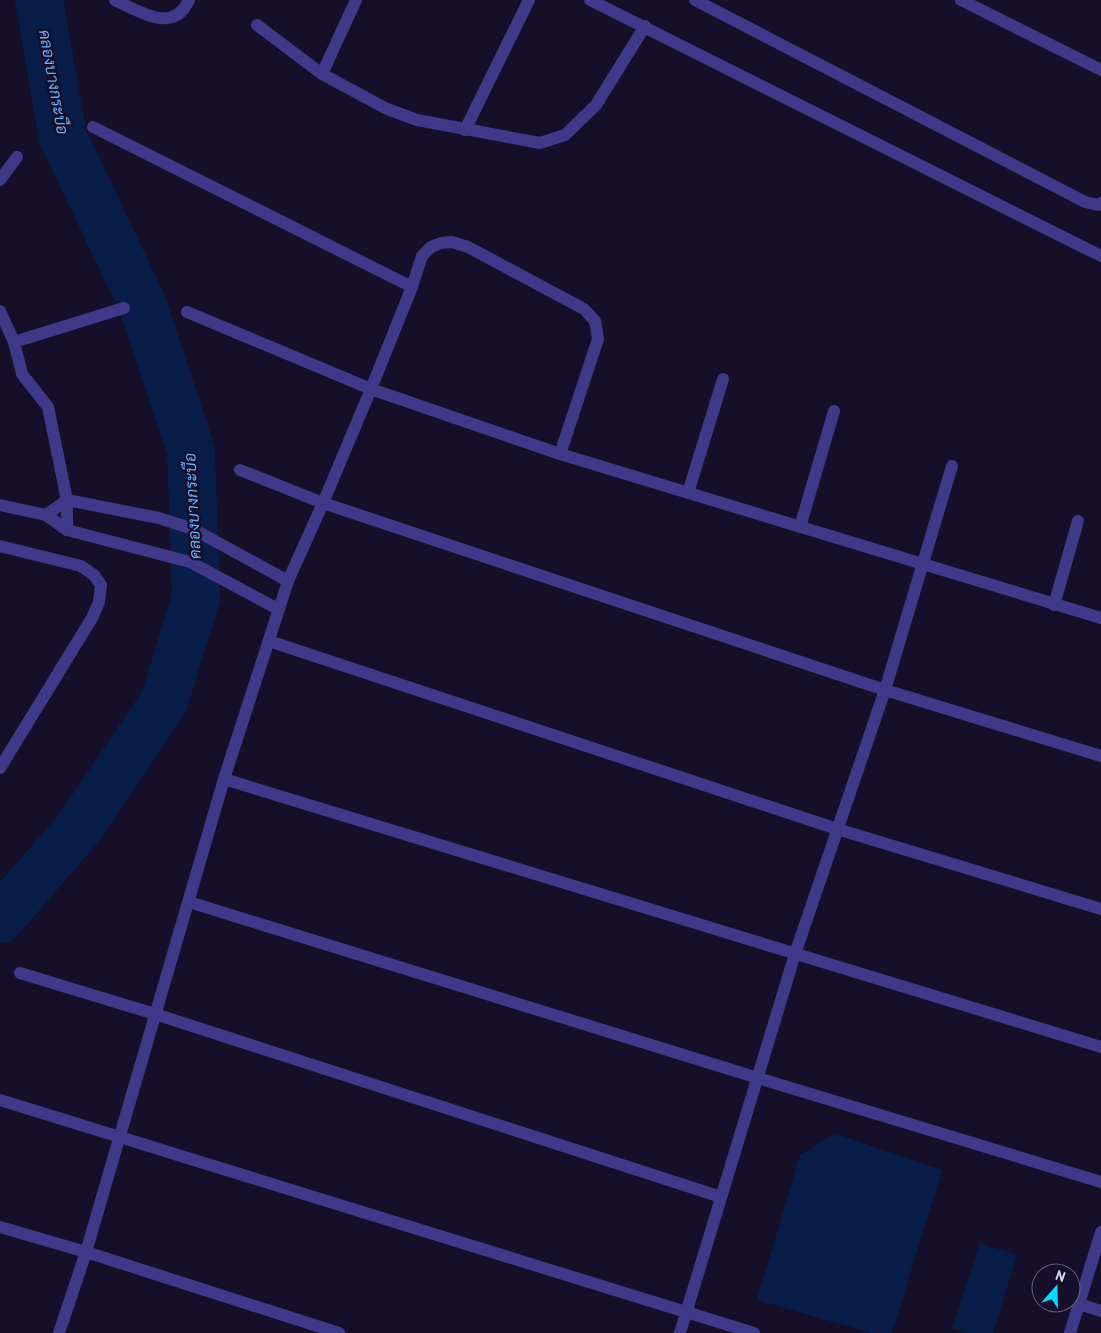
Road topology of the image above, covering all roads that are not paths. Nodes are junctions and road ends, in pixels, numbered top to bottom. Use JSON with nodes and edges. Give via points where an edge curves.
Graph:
{"nodes":[{"id":1,"x":115,"y":0,"type":"edge"},
{"id":2,"x":189,"y":0,"type":"edge"},
{"id":3,"x":356,"y":0,"type":"edge"},
{"id":4,"x":529,"y":0,"type":"edge"},
{"id":5,"x":590,"y":0,"type":"edge"},
{"id":6,"x":694,"y":0,"type":"edge"},
{"id":7,"x":961,"y":0,"type":"edge"},
{"id":8,"x":257,"y":26,"type":"dead end"},
{"id":9,"x":645,"y":26,"type":"junction"},
{"id":10,"x":1101,"y":70,"type":"edge"},
{"id":11,"x":322,"y":74,"type":"junction"},
{"id":12,"x":93,"y":127,"type":"dead end"},
{"id":13,"x":465,"y":130,"type":"junction"},
{"id":14,"x":17,"y":157,"type":"dead end"},
{"id":15,"x":0,"y":180,"type":"edge"},
{"id":16,"x":1101,"y":203,"type":"edge"},
{"id":17,"x":1101,"y":256,"type":"edge"},
{"id":18,"x":412,"y":288,"type":"junction"},
{"id":19,"x":124,"y":308,"type":"dead end"},
{"id":20,"x":0,"y":311,"type":"edge"},
{"id":21,"x":186,"y":312,"type":"dead end"},
{"id":22,"x":14,"y":342,"type":"junction"},
{"id":23,"x":724,"y":379,"type":"dead end"},
{"id":24,"x":371,"y":389,"type":"junction"},
{"id":25,"x":834,"y":411,"type":"dead end"},
{"id":26,"x":560,"y":454,"type":"junction"},
{"id":27,"x":952,"y":466,"type":"dead end"},
{"id":28,"x":240,"y":470,"type":"dead end"},
{"id":29,"x":688,"y":493,"type":"junction"},
{"id":30,"x":67,"y":500,"type":"junction"},
{"id":31,"x":323,"y":503,"type":"junction"},
{"id":32,"x":0,"y":505,"type":"edge"},
{"id":33,"x":46,"y":515,"type":"junction"},
{"id":34,"x":1078,"y":521,"type":"dead end"},
{"id":35,"x":800,"y":527,"type":"junction"},
{"id":36,"x":67,"y":530,"type":"junction"},
{"id":37,"x":0,"y":546,"type":"edge"},
{"id":38,"x":923,"y":564,"type":"junction"},
{"id":39,"x":288,"y":581,"type":"junction"},
{"id":40,"x":1054,"y":605,"type":"junction"},
{"id":41,"x":278,"y":609,"type":"junction"},
{"id":42,"x":1101,"y":618,"type":"edge"},
{"id":43,"x":269,"y":641,"type":"junction"},
{"id":44,"x":885,"y":690,"type":"junction"},
{"id":45,"x":1101,"y":756,"type":"edge"},
{"id":46,"x":0,"y":768,"type":"edge"},
{"id":47,"x":224,"y":779,"type":"junction"},
{"id":48,"x":836,"y":829,"type":"junction"},
{"id":49,"x":189,"y":902,"type":"junction"},
{"id":50,"x":1101,"y":909,"type":"edge"},
{"id":51,"x":795,"y":954,"type":"junction"},
{"id":52,"x":20,"y":973,"type":"dead end"},
{"id":53,"x":155,"y":1014,"type":"junction"},
{"id":54,"x":1101,"y":1047,"type":"edge"},
{"id":55,"x":758,"y":1078,"type":"junction"},
{"id":56,"x":0,"y":1100,"type":"edge"},
{"id":57,"x":120,"y":1137,"type":"junction"},
{"id":58,"x":1101,"y":1182,"type":"edge"},
{"id":59,"x":721,"y":1197,"type":"junction"},
{"id":60,"x":0,"y":1227,"type":"edge"},
{"id":61,"x":1101,"y":1232,"type":"edge"},
{"id":62,"x":86,"y":1252,"type":"junction"},
{"id":63,"x":1081,"y":1297,"type":"edge"},
{"id":64,"x":1081,"y":1305,"type":"edge"},
{"id":65,"x":1101,"y":1311,"type":"edge"},
{"id":66,"x":686,"y":1313,"type":"junction"},
{"id":67,"x":1076,"y":1313,"type":"edge"},
{"id":68,"x":59,"y":1333,"type":"edge"},
{"id":69,"x":339,"y":1333,"type":"edge"},
{"id":70,"x":680,"y":1333,"type":"edge"},
{"id":71,"x":754,"y":1333,"type":"edge"},
{"id":72,"x":1070,"y":1333,"type":"edge"}],
"edges":[{"from":1,"to":2,"type":"street","via":[[149,17],[167,19],[178,14]]},
{"from":3,"to":11,"type":"street"},
{"from":4,"to":13,"type":"street"},
{"from":5,"to":9,"type":"street"},
{"from":6,"to":16,"type":"street","via":[[1085,202]]},
{"from":7,"to":10,"type":"street"},
{"from":8,"to":11,"type":"street"},
{"from":9,"to":13,"type":"street","via":[[596,105],[565,135],[540,143]]},
{"from":9,"to":17,"type":"street"},
{"from":11,"to":13,"type":"street","via":[[386,109],[417,120]]},
{"from":12,"to":18,"type":"street"},
{"from":14,"to":15,"type":"street"},
{"from":18,"to":24,"type":"street"},
{"from":18,"to":26,"type":"street","via":[[422,256],[431,247],[452,242],[468,246],[584,309],[595,321],[598,339]]},
{"from":19,"to":22,"type":"street"},
{"from":20,"to":22,"type":"street"},
{"from":21,"to":24,"type":"street"},
{"from":22,"to":30,"type":"street","via":[[22,374],[48,407]]},
{"from":23,"to":29,"type":"street"},
{"from":24,"to":26,"type":"street"},
{"from":24,"to":31,"type":"street"},
{"from":25,"to":35,"type":"street"},
{"from":26,"to":29,"type":"street"},
{"from":27,"to":38,"type":"street"},
{"from":28,"to":31,"type":"street"},
{"from":29,"to":35,"type":"street"},
{"from":30,"to":33,"type":"street"},
{"from":30,"to":36,"type":"street"},
{"from":30,"to":39,"type":"street","via":[[159,518],[193,529]]},
{"from":31,"to":39,"type":"street"},
{"from":31,"to":44,"type":"street"},
{"from":32,"to":33,"type":"street"},
{"from":33,"to":36,"type":"street"},
{"from":34,"to":40,"type":"street"},
{"from":35,"to":38,"type":"street"},
{"from":36,"to":41,"type":"street","via":[[190,562]]},
{"from":37,"to":46,"type":"street","via":[[81,566],[94,575],[101,586],[92,618]]},
{"from":38,"to":40,"type":"street"},
{"from":38,"to":44,"type":"street"},
{"from":39,"to":41,"type":"street"},
{"from":40,"to":42,"type":"street"},
{"from":41,"to":43,"type":"street"},
{"from":43,"to":47,"type":"street"},
{"from":43,"to":48,"type":"street"},
{"from":44,"to":45,"type":"street"},
{"from":44,"to":48,"type":"street"},
{"from":47,"to":49,"type":"street"},
{"from":47,"to":51,"type":"street"},
{"from":48,"to":50,"type":"street"},
{"from":48,"to":51,"type":"street"},
{"from":49,"to":53,"type":"street"},
{"from":49,"to":55,"type":"street"},
{"from":51,"to":54,"type":"street"},
{"from":51,"to":55,"type":"street"},
{"from":52,"to":53,"type":"street"},
{"from":53,"to":57,"type":"street"},
{"from":53,"to":59,"type":"street"},
{"from":55,"to":58,"type":"street"},
{"from":55,"to":59,"type":"street"},
{"from":56,"to":57,"type":"street"},
{"from":57,"to":62,"type":"street"},
{"from":57,"to":66,"type":"street"},
{"from":59,"to":66,"type":"street"},
{"from":60,"to":62,"type":"street"},
{"from":61,"to":63,"type":"street"},
{"from":62,"to":68,"type":"street"},
{"from":62,"to":69,"type":"street"},
{"from":64,"to":65,"type":"street"},
{"from":66,"to":70,"type":"street"},
{"from":66,"to":71,"type":"street"},
{"from":67,"to":72,"type":"street"}]}
